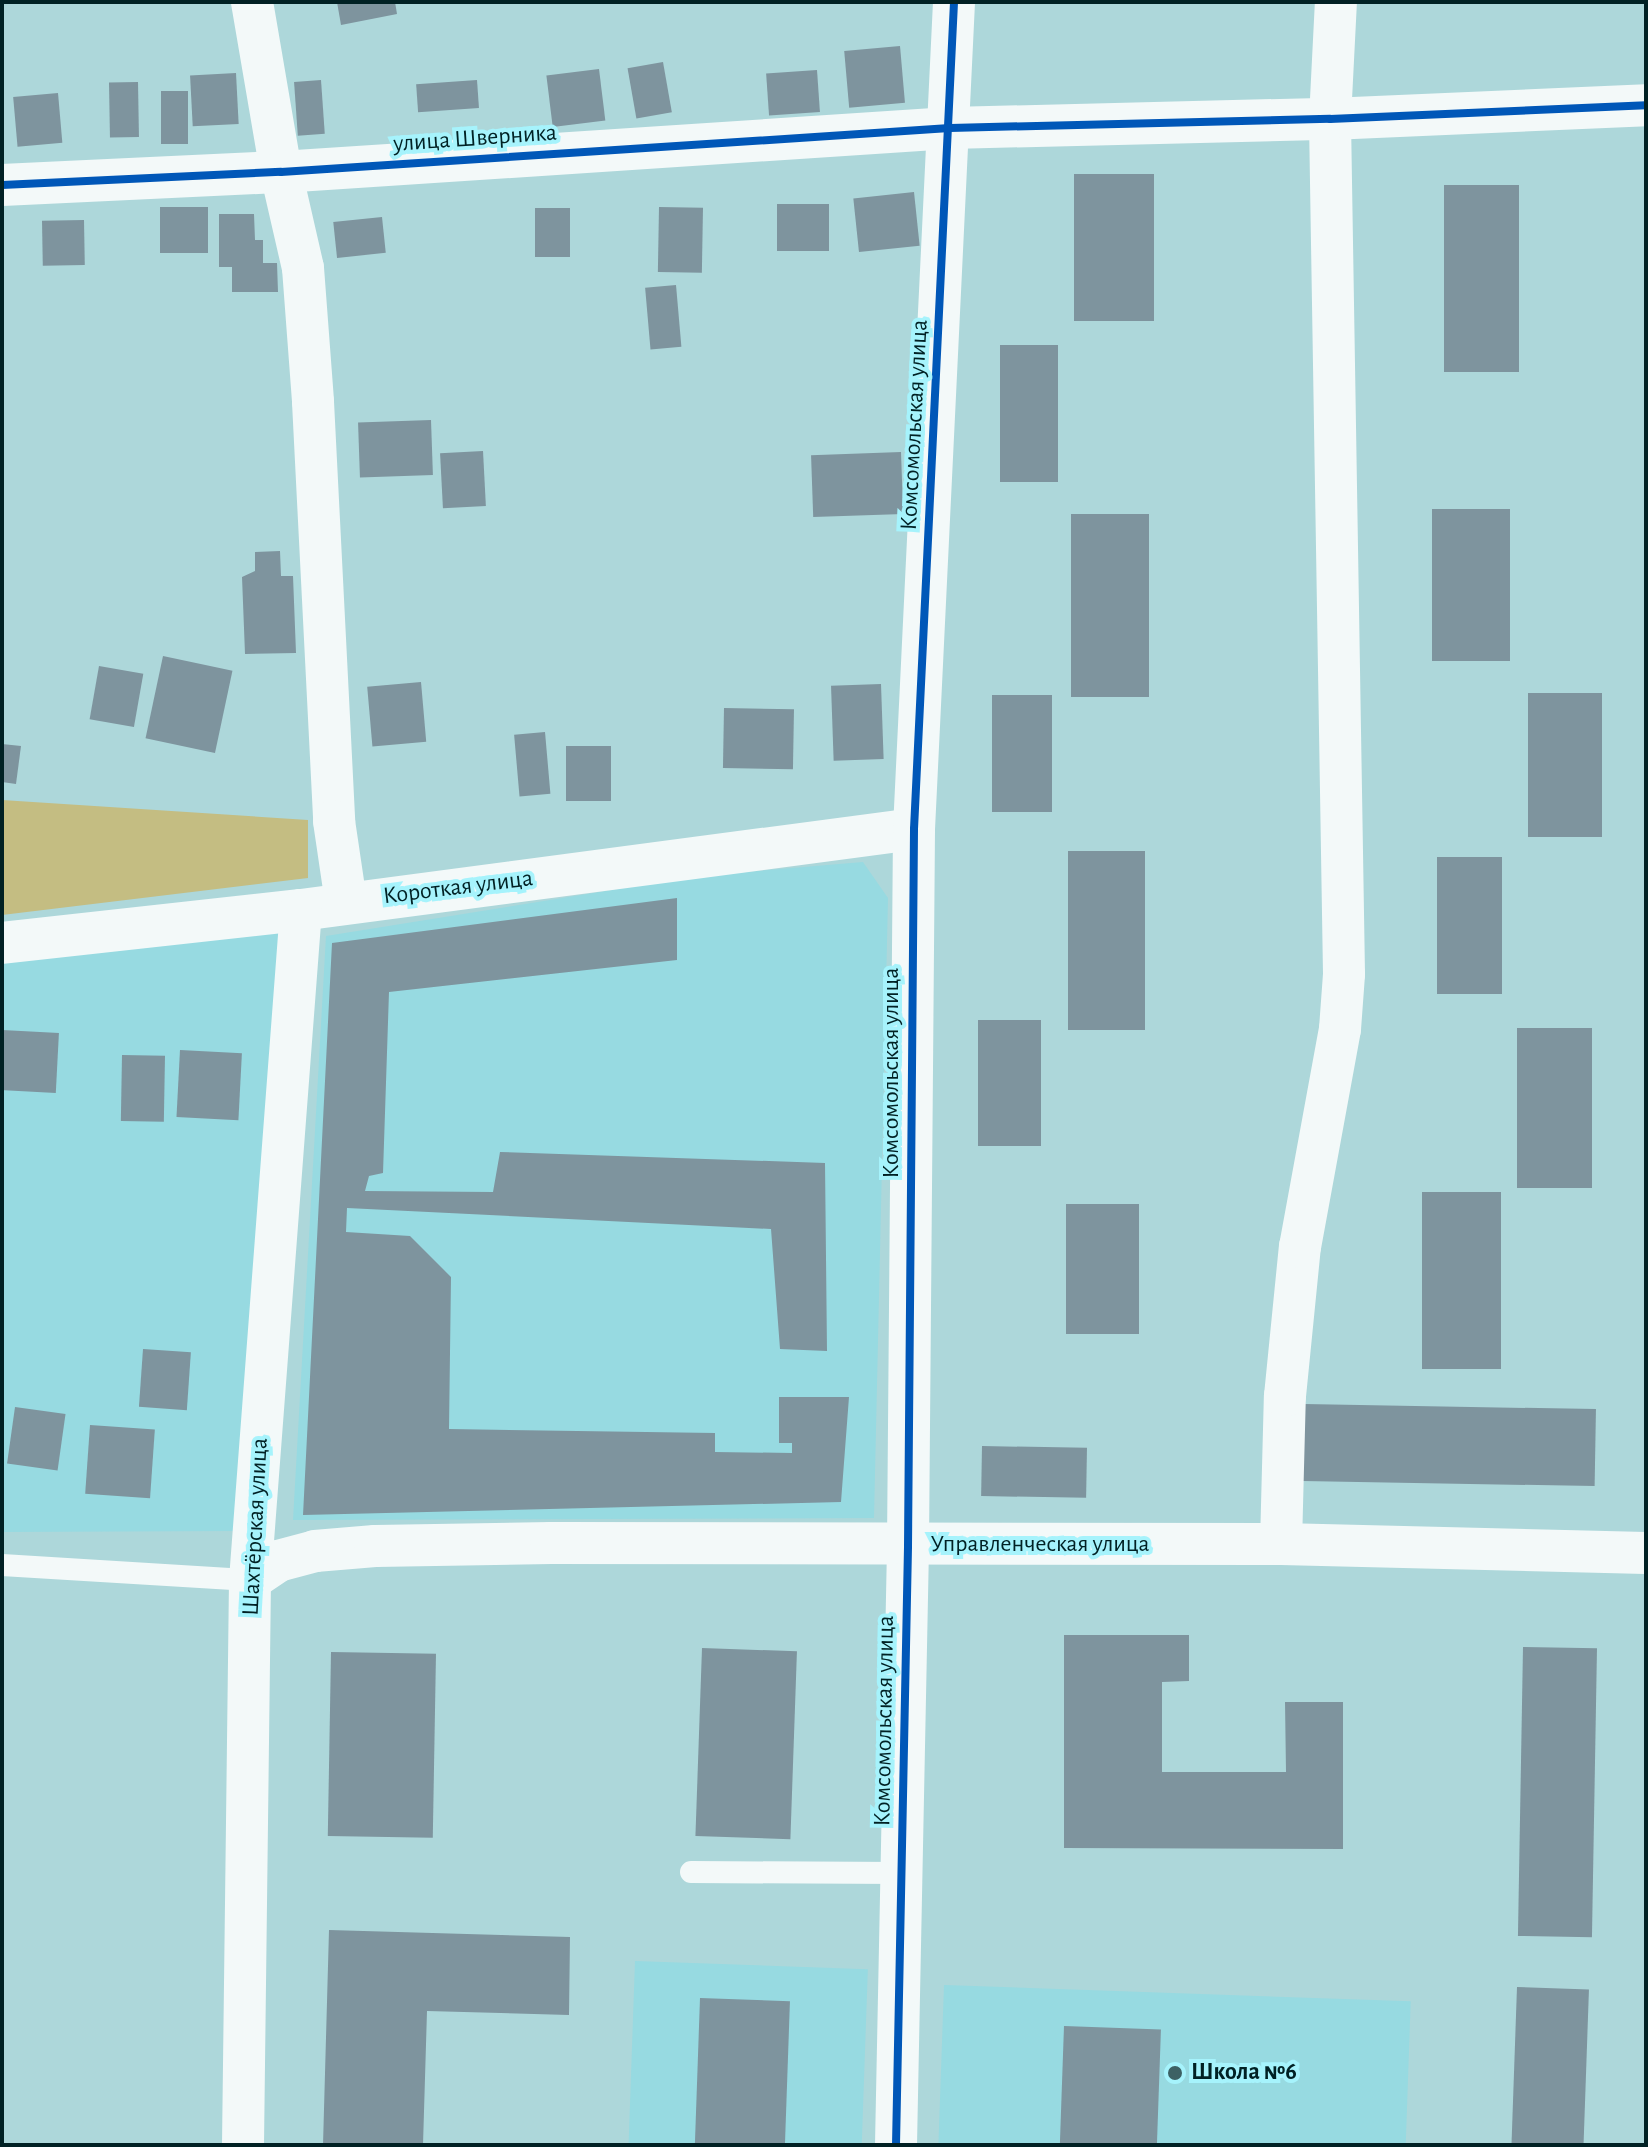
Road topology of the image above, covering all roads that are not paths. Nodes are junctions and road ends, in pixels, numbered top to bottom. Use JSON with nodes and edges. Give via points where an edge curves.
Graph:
{"nodes":[{"id":1,"x":252,"y":2,"type":"edge"},
{"id":2,"x":954,"y":2,"type":"edge"},
{"id":3,"x":1336,"y":2,"type":"edge"},
{"id":4,"x":1646,"y":105,"type":"edge"},
{"id":5,"x":1330,"y":119,"type":"junction"},
{"id":6,"x":950,"y":128,"type":"junction"},
{"id":7,"x":281,"y":172,"type":"junction"},
{"id":8,"x":2,"y":185,"type":"edge"},
{"id":9,"x":914,"y":829,"type":"junction"},
{"id":10,"x":346,"y":902,"type":"junction"},
{"id":11,"x":301,"y":910,"type":"junction"},
{"id":12,"x":2,"y":943,"type":"edge"},
{"id":13,"x":1281,"y":1544,"type":"junction"},
{"id":14,"x":908,"y":1546,"type":"junction"},
{"id":15,"x":1646,"y":1553,"type":"edge"},
{"id":16,"x":2,"y":1565,"type":"edge"},
{"id":17,"x":250,"y":1580,"type":"junction"},
{"id":18,"x":691,"y":1872,"type":"dead end"},
{"id":19,"x":902,"y":1873,"type":"junction"},
{"id":20,"x":243,"y":2145,"type":"edge"},
{"id":21,"x":896,"y":2145,"type":"edge"}],
"edges":[{"from":1,"to":7,"type":"street"},
{"from":2,"to":6,"type":"street","name":"Комсомольская улица"},
{"from":3,"to":5,"type":"street"},
{"from":4,"to":5,"type":"street","name":"улица Шверника"},
{"from":5,"to":6,"type":"street","name":"улица Шверника"},
{"from":5,"to":13,"type":"street","via":[[1344,974],[1340,1029],[1300,1247],[1285,1396]]},
{"from":6,"to":7,"type":"street","name":"улица Шверника"},
{"from":6,"to":9,"type":"street","name":"Комсомольская улица"},
{"from":7,"to":8,"type":"street","name":"улица Шверника"},
{"from":7,"to":10,"type":"street","via":[[303,268],[334,821]]},
{"from":9,"to":10,"type":"street","name":"Короткая улица"},
{"from":9,"to":14,"type":"street","name":"Комсомольская улица"},
{"from":10,"to":11,"type":"street","name":"Короткая улица"},
{"from":11,"to":12,"type":"street","name":"Короткая улица"},
{"from":11,"to":17,"type":"street","name":"Шахтёрская улица"},
{"from":13,"to":14,"type":"street","name":"Управленческая улица"},
{"from":13,"to":15,"type":"street","name":"Управленческая улица"},
{"from":14,"to":17,"type":"street","name":"Управленческая улица","via":[[375,1546],[315,1551],[278,1561]]},
{"from":14,"to":19,"type":"street","name":"Комсомольская улица"},
{"from":16,"to":17,"type":"lane"},
{"from":17,"to":20,"type":"street","name":"Шахтёрская улица"},
{"from":18,"to":19,"type":"lane"},
{"from":19,"to":21,"type":"street","name":"Комсомольская улица"}]}
